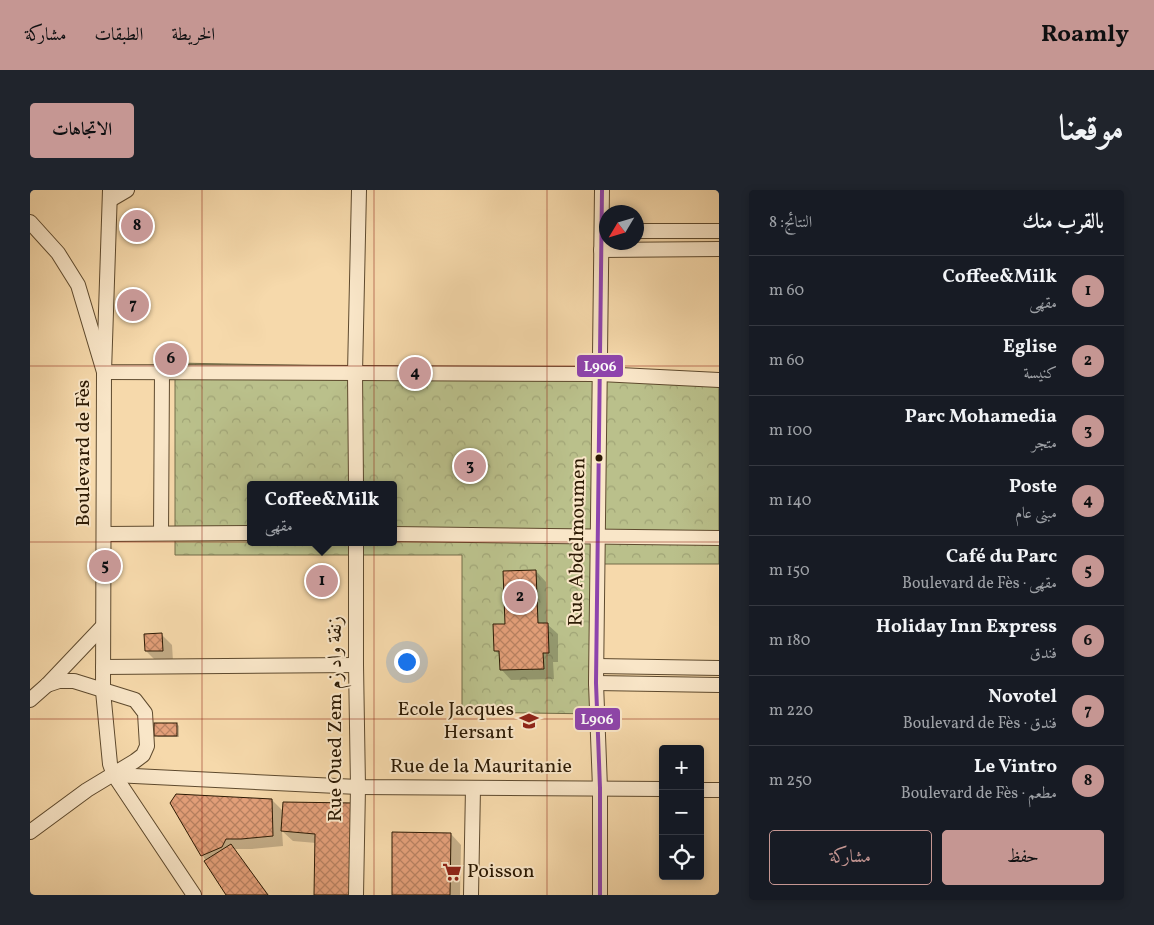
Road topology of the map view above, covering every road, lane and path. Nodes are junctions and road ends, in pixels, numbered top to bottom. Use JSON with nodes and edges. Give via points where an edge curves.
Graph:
{"nodes":[{"id":1,"x":127,"y":190,"type":"edge"},
{"id":2,"x":359,"y":190,"type":"edge"},
{"id":3,"x":602,"y":190,"type":"edge"},
{"id":4,"x":110,"y":195,"type":"edge"},
{"id":5,"x":603,"y":205,"type":"edge"},
{"id":6,"x":30,"y":222,"type":"edge"},
{"id":7,"x":644,"y":231,"type":"edge"},
{"id":8,"x":719,"y":231,"type":"edge"},
{"id":9,"x":719,"y":249,"type":"edge"},
{"id":10,"x":601,"y":250,"type":"edge"},
{"id":11,"x":644,"y":250,"type":"edge"},
{"id":12,"x":104,"y":372,"type":"junction"},
{"id":13,"x":162,"y":372,"type":"junction"},
{"id":14,"x":355,"y":373,"type":"junction"},
{"id":15,"x":600,"y":374,"type":"junction"},
{"id":16,"x":719,"y":380,"type":"edge"},
{"id":17,"x":356,"y":481,"type":"edge"},
{"id":18,"x":247,"y":533,"type":"edge"},
{"id":19,"x":104,"y":534,"type":"junction"},
{"id":20,"x":161,"y":534,"type":"junction"},
{"id":21,"x":397,"y":534,"type":"edge"},
{"id":22,"x":599,"y":537,"type":"junction"},
{"id":23,"x":719,"y":538,"type":"edge"},
{"id":24,"x":356,"y":546,"type":"edge"},
{"id":25,"x":103,"y":626,"type":"junction"},
{"id":26,"x":356,"y":665,"type":"junction"},
{"id":27,"x":596,"y":666,"type":"junction"},
{"id":28,"x":103,"y":667,"type":"junction"},
{"id":29,"x":719,"y":668,"type":"edge"},
{"id":30,"x":596,"y":683,"type":"junction"},
{"id":31,"x":719,"y":684,"type":"edge"},
{"id":32,"x":47,"y":685,"type":"junction"},
{"id":33,"x":103,"y":691,"type":"junction"},
{"id":34,"x":30,"y":700,"type":"edge"},
{"id":35,"x":114,"y":775,"type":"junction"},
{"id":36,"x":358,"y":786,"type":"junction"},
{"id":37,"x":473,"y":788,"type":"junction"},
{"id":38,"x":600,"y":788,"type":"junction"},
{"id":39,"x":659,"y":789,"type":"edge"},
{"id":40,"x":704,"y":790,"type":"edge"},
{"id":41,"x":719,"y":790,"type":"edge"},
{"id":42,"x":30,"y":832,"type":"edge"},
{"id":43,"x":194,"y":895,"type":"edge"},
{"id":44,"x":356,"y":895,"type":"edge"},
{"id":45,"x":471,"y":895,"type":"edge"},
{"id":46,"x":600,"y":895,"type":"edge"}],
"edges":[{"from":1,"to":4,"type":"street"},
{"from":2,"to":14,"type":"street"},
{"from":3,"to":5,"type":"street","name":"Rue Abdelmoumen"},
{"from":4,"to":12,"type":"street","name":"Boulevard de Fès"},
{"from":6,"to":12,"type":"street","via":[[58,253],[78,285]]},
{"from":7,"to":8,"type":"street"},
{"from":9,"to":11,"type":"street"},
{"from":10,"to":15,"type":"street","name":"Rue Abdelmoumen"},
{"from":12,"to":13,"type":"street"},
{"from":12,"to":19,"type":"street","name":"Boulevard de Fès"},
{"from":13,"to":14,"type":"street"},
{"from":13,"to":20,"type":"street"},
{"from":14,"to":15,"type":"street"},
{"from":14,"to":17,"type":"street"},
{"from":15,"to":16,"type":"street"},
{"from":15,"to":22,"type":"street","name":"Rue Abdelmoumen"},
{"from":18,"to":20,"type":"street"},
{"from":19,"to":20,"type":"street"},
{"from":19,"to":25,"type":"street","name":"Boulevard de Fès"},
{"from":21,"to":22,"type":"street"},
{"from":22,"to":23,"type":"street"},
{"from":22,"to":27,"type":"street","name":"Rue Abdelmoumen"},
{"from":24,"to":26,"type":"street","name":"Rue Oued Zem زنقة واد زم"},
{"from":25,"to":28,"type":"street","name":"Boulevard de Fès"},
{"from":25,"to":32,"type":"street"},
{"from":26,"to":28,"type":"street"},
{"from":26,"to":36,"type":"street","name":"Rue Oued Zem زنقة واد زم"},
{"from":27,"to":29,"type":"street"},
{"from":27,"to":30,"type":"street","name":"Rue Abdelmoumen"},
{"from":28,"to":33,"type":"street","name":"Boulevard de Fès"},
{"from":30,"to":31,"type":"street"},
{"from":30,"to":38,"type":"street","name":"Rue Abdelmoumen"},
{"from":32,"to":33,"type":"street","via":[[74,681]]},
{"from":32,"to":34,"type":"street"},
{"from":33,"to":35,"type":"street","name":"Boulevard de Fès"},
{"from":33,"to":35,"type":"street","via":[[135,700],[146,713],[147,746],[143,754]]},
{"from":35,"to":36,"type":"street","name":"Rue de la Mauritanie"},
{"from":35,"to":42,"type":"street","via":[[86,790]]},
{"from":35,"to":43,"type":"street"},
{"from":36,"to":37,"type":"street","name":"Rue de la Mauritanie"},
{"from":36,"to":44,"type":"street","name":"Rue Oued Zem زنقة واد زم"},
{"from":37,"to":38,"type":"street","name":"Rue de la Mauritanie"},
{"from":37,"to":45,"type":"street"},
{"from":38,"to":39,"type":"street","name":"Rue de la Mauritanie"},
{"from":38,"to":46,"type":"street","name":"Rue Abdelmoumen"},
{"from":40,"to":41,"type":"street"}]}
